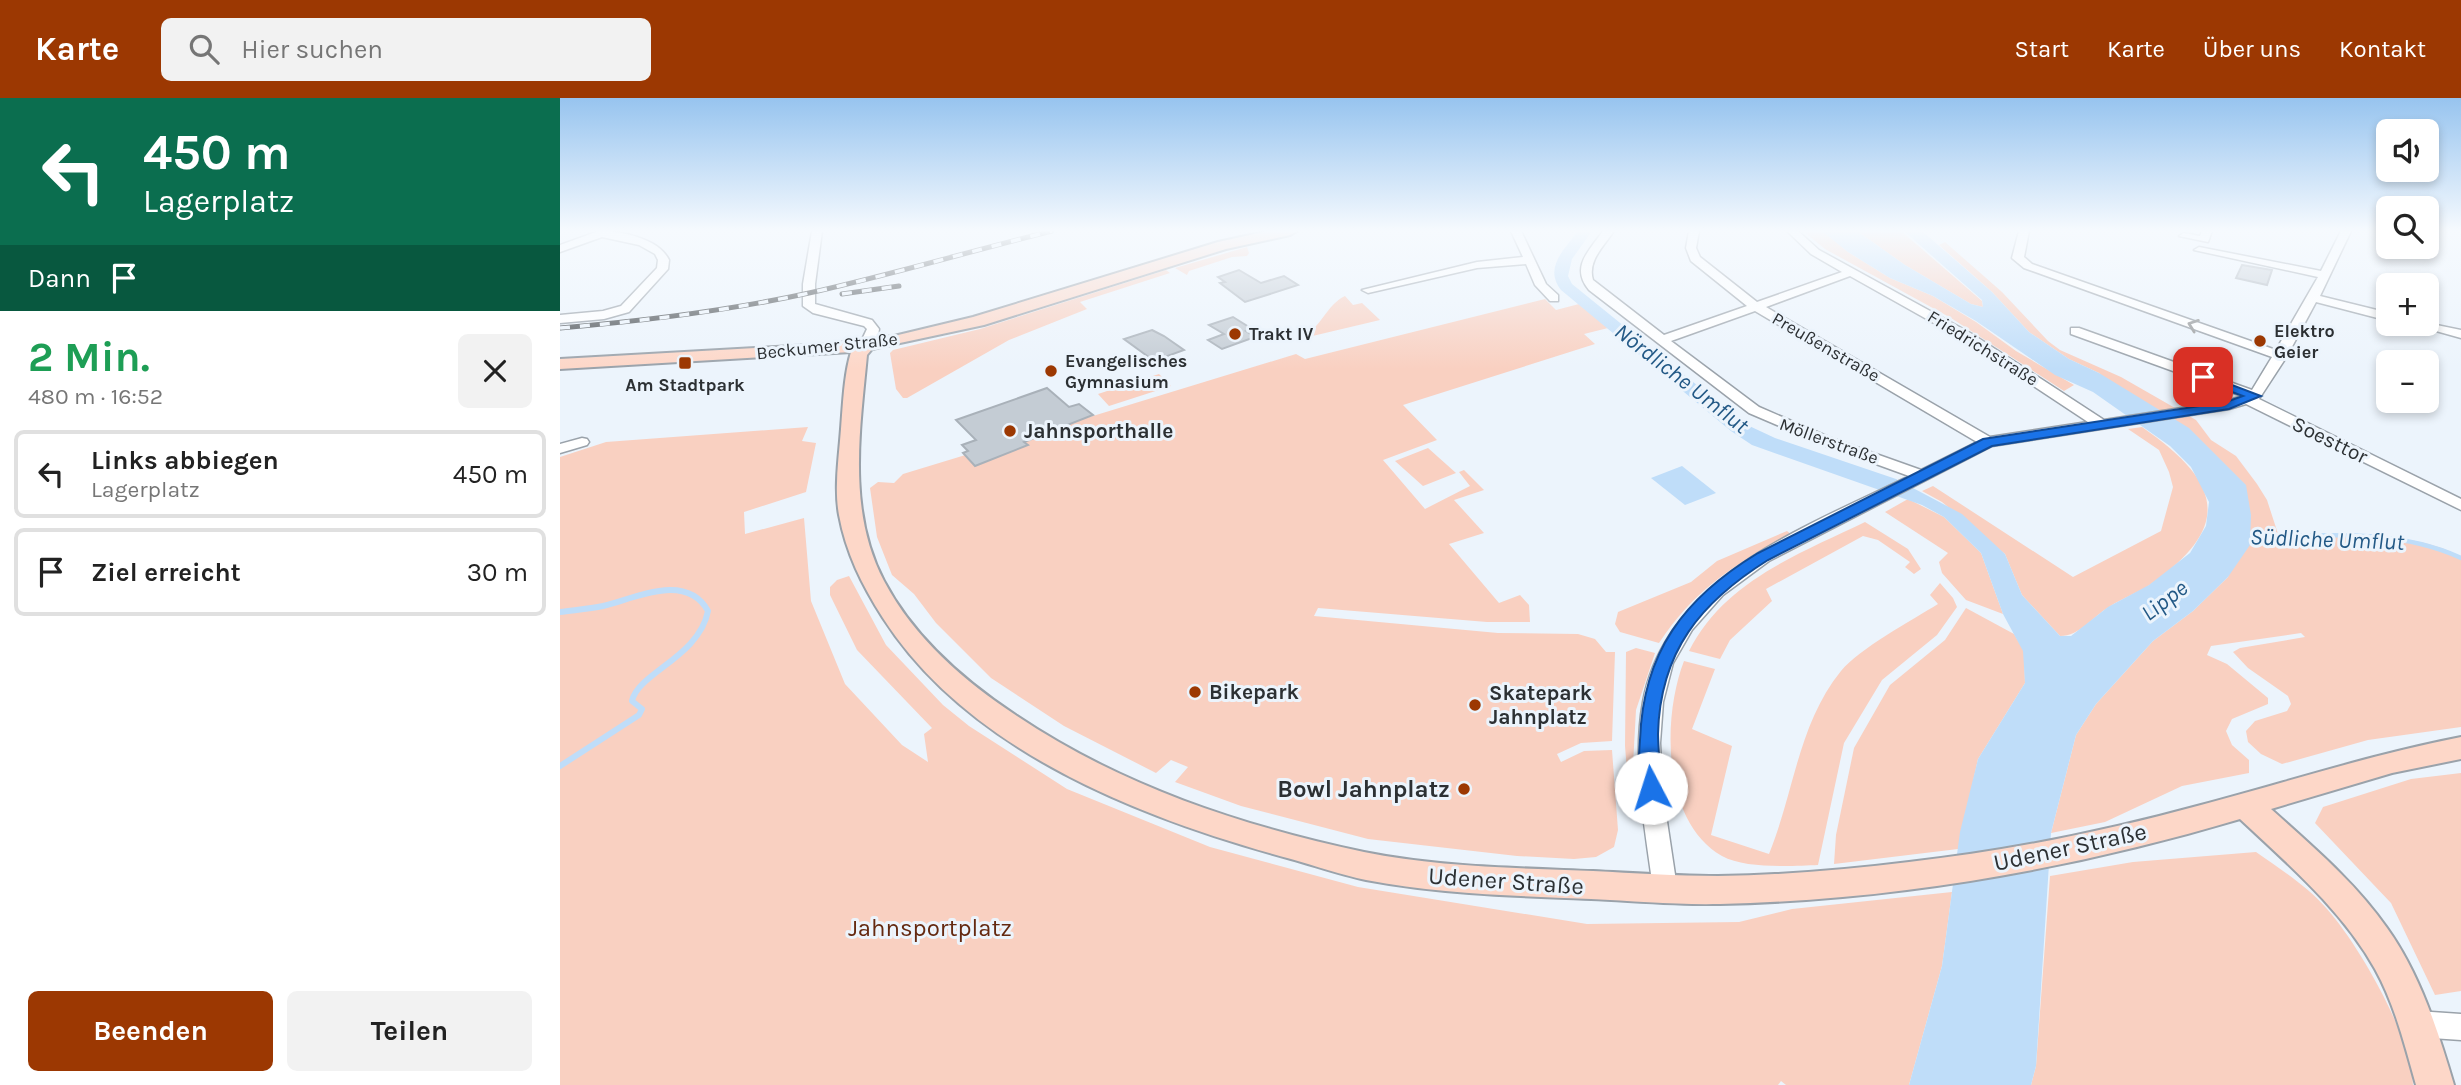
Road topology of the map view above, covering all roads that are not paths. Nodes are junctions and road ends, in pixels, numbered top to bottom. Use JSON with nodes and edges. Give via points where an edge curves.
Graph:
{"nodes":[{"id":1,"x":655,"y":277,"type":"edge"},
{"id":2,"x":810,"y":277,"type":"edge"},
{"id":3,"x":1118,"y":277,"type":"edge"},
{"id":4,"x":1424,"y":277,"type":"edge"},
{"id":5,"x":1537,"y":277,"type":"edge"},
{"id":6,"x":1584,"y":277,"type":"edge"},
{"id":7,"x":1718,"y":277,"type":"edge"},
{"id":8,"x":1837,"y":277,"type":"edge"},
{"id":9,"x":1857,"y":277,"type":"edge"},
{"id":10,"x":2059,"y":277,"type":"edge"},
{"id":11,"x":2323,"y":277,"type":"edge"},
{"id":12,"x":1368,"y":290,"type":"dead end"},
{"id":13,"x":1554,"y":298,"type":"dead end"},
{"id":14,"x":2313,"y":298,"type":"junction"},
{"id":15,"x":1755,"y":306,"type":"junction"},
{"id":16,"x":2376,"y":314,"type":"edge"},
{"id":17,"x":560,"y":319,"type":"edge"},
{"id":18,"x":2439,"y":329,"type":"edge"},
{"id":19,"x":2075,"y":331,"type":"dead end"},
{"id":20,"x":2461,"y":334,"type":"edge"},
{"id":21,"x":1663,"y":340,"type":"junction"},
{"id":22,"x":865,"y":346,"type":"junction"},
{"id":23,"x":2281,"y":356,"type":"junction"},
{"id":24,"x":560,"y":364,"type":"edge"},
{"id":25,"x":2251,"y":398,"type":"junction"},
{"id":26,"x":2102,"y":425,"type":"junction"},
{"id":27,"x":582,"y":442,"type":"dead end"},
{"id":28,"x":1988,"y":442,"type":"junction"},
{"id":29,"x":560,"y":449,"type":"edge"},
{"id":30,"x":1918,"y":479,"type":"junction"},
{"id":31,"x":2461,"y":505,"type":"edge"},
{"id":32,"x":2461,"y":748,"type":"edge"},
{"id":33,"x":2246,"y":805,"type":"junction"},
{"id":34,"x":1665,"y":888,"type":"junction"},
{"id":35,"x":2417,"y":1024,"type":"junction"},
{"id":36,"x":2461,"y":1027,"type":"edge"},
{"id":37,"x":2435,"y":1085,"type":"edge"}],
"edges":[{"from":1,"to":17,"type":"street","via":[[625,309]]},
{"from":2,"to":22,"type":"street","via":[[809,305],[868,323],[873,329]]},
{"from":3,"to":22,"type":"main road","name":"Beckumer Straße","via":[[978,321]]},
{"from":4,"to":12,"type":"street"},
{"from":5,"to":13,"type":"street"},
{"from":6,"to":21,"type":"street","name":"Möllerstraße"},
{"from":7,"to":15,"type":"street","name":"Preußenstraße"},
{"from":8,"to":15,"type":"street"},
{"from":9,"to":26,"type":"street","name":"Friedrichstraße","via":[[1968,337]]},
{"from":23,"to":10,"type":"street","one_way":true},
{"from":11,"to":14,"type":"street"},
{"from":14,"to":16,"type":"street"},
{"from":14,"to":23,"type":"street"},
{"from":15,"to":21,"type":"street"},
{"from":15,"to":28,"type":"street","name":"Preußenstraße"},
{"from":18,"to":20,"type":"street"},
{"from":19,"to":25,"type":"street","name":"Soesttor"},
{"from":21,"to":30,"type":"street","name":"Möllerstraße","via":[[1769,419]]},
{"from":22,"to":24,"type":"main road","name":"Beckumer Straße"},
{"from":22,"to":34,"type":"main road","name":"Udener Straße","via":[[858,354],[848,478],[849,511],[872,582],[907,635],[964,694],[1037,744],[1121,789],[1223,828],[1366,866],[1483,881]]},
{"from":23,"to":25,"type":"street"},
{"from":25,"to":26,"type":"street"},
{"from":25,"to":31,"type":"street","name":"Soesttor"},
{"from":26,"to":28,"type":"street"},
{"from":27,"to":29,"type":"street"},
{"from":28,"to":30,"type":"street"},
{"from":30,"to":34,"type":"street","via":[[1728,578],[1699,606],[1675,639],[1650,712],[1648,765]]},
{"from":32,"to":33,"type":"main road","name":"Udener Straße","via":[[2392,762]]},
{"from":33,"to":34,"type":"main road","name":"Udener Straße","via":[[2081,847],[1911,876],[1793,887]]},
{"from":33,"to":35,"type":"main road","via":[[2352,910],[2388,958]]},
{"from":35,"to":36,"type":"street"},
{"from":35,"to":37,"type":"main road"}]}
